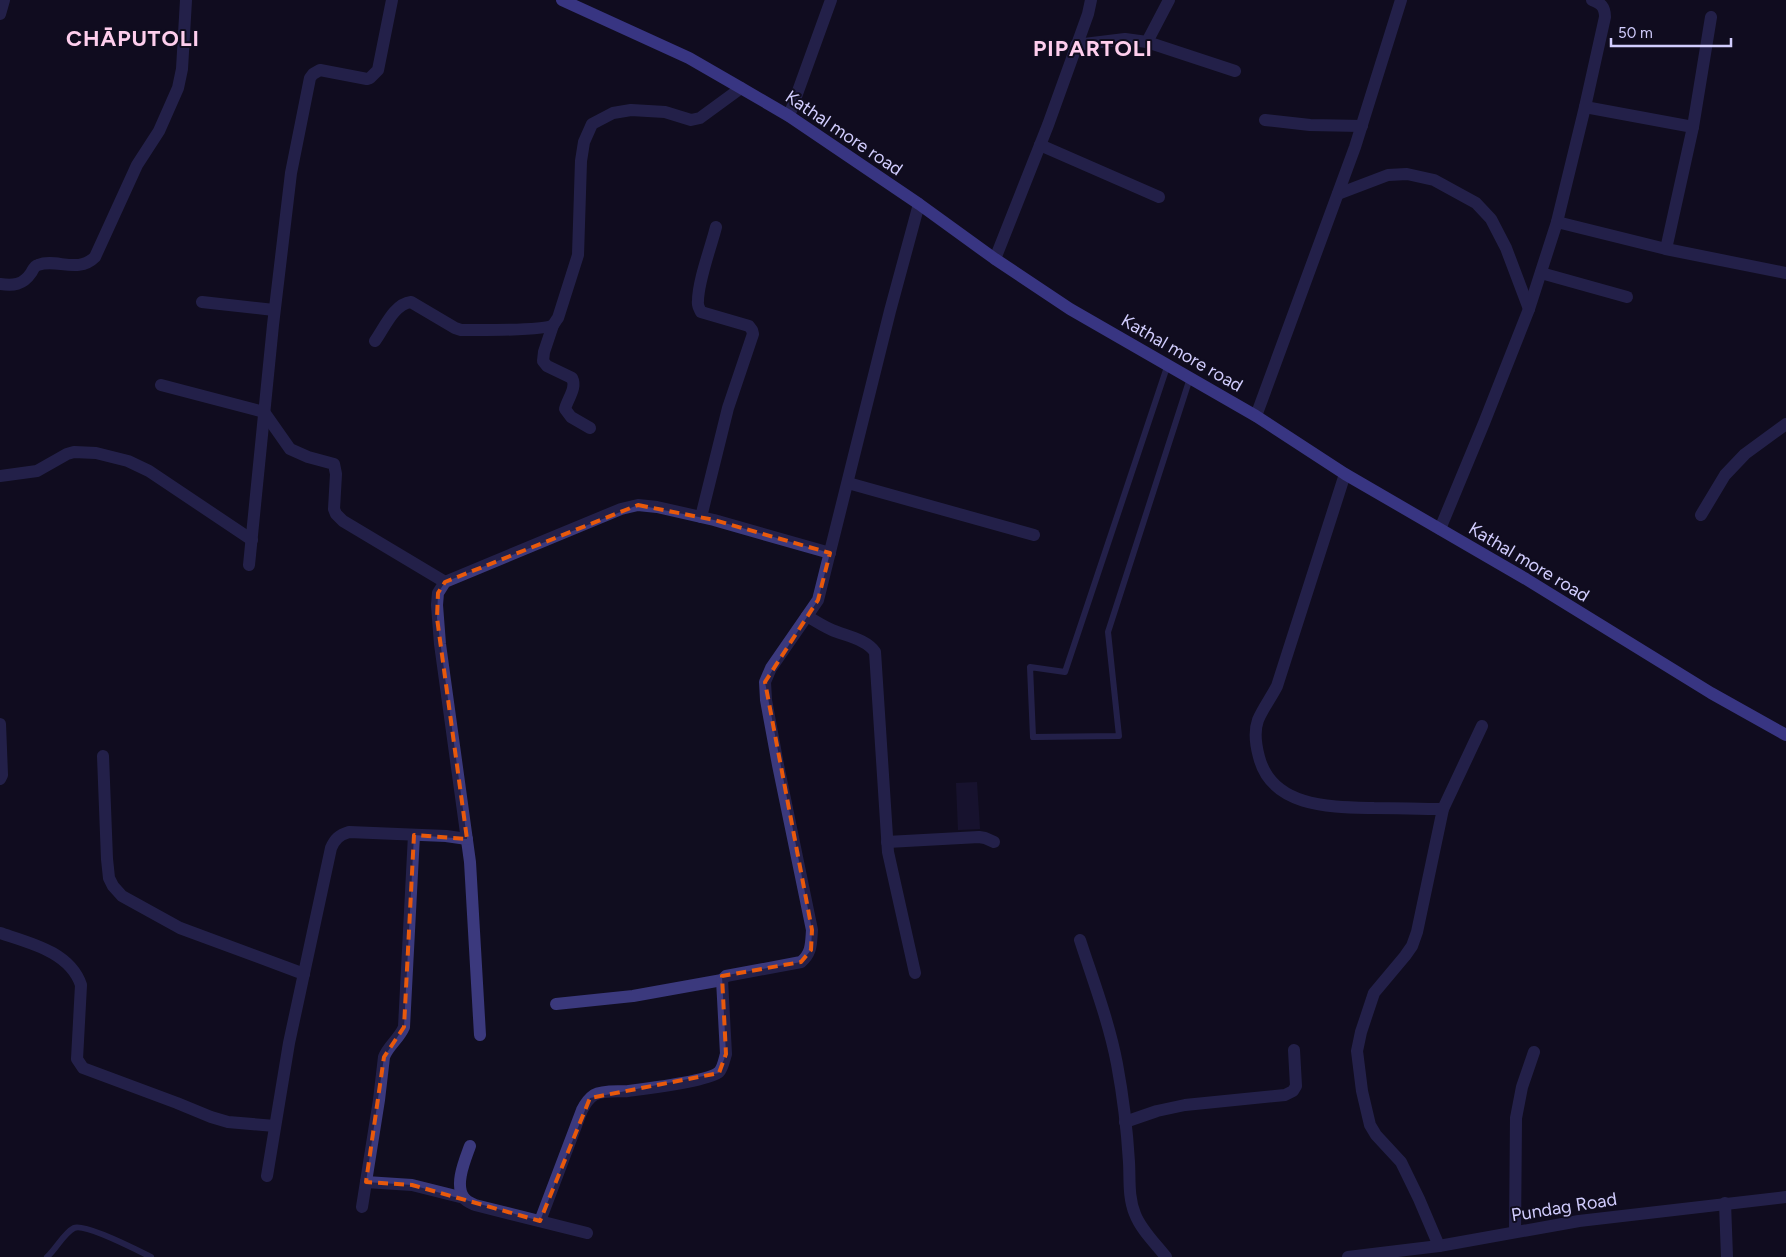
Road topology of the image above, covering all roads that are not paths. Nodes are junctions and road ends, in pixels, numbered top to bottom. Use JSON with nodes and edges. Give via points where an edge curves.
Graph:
{"nodes":[{"id":1,"x":4,"y":0,"type":"edge"},
{"id":2,"x":186,"y":0,"type":"edge"},
{"id":3,"x":392,"y":0,"type":"edge"},
{"id":4,"x":562,"y":0,"type":"edge"},
{"id":5,"x":832,"y":0,"type":"edge"},
{"id":6,"x":1091,"y":0,"type":"edge"},
{"id":7,"x":1169,"y":0,"type":"edge"},
{"id":8,"x":1400,"y":0,"type":"edge"},
{"id":9,"x":1592,"y":0,"type":"edge"},
{"id":10,"x":0,"y":14,"type":"edge"},
{"id":11,"x":1711,"y":17,"type":"dead end"},
{"id":12,"x":1147,"y":42,"type":"junction"},
{"id":13,"x":1076,"y":45,"type":"junction"},
{"id":14,"x":1235,"y":71,"type":"dead end"},
{"id":15,"x":741,"y":88,"type":"junction"},
{"id":16,"x":1585,"y":107,"type":"junction"},
{"id":17,"x":789,"y":116,"type":"junction"},
{"id":18,"x":1265,"y":120,"type":"dead end"},
{"id":19,"x":1362,"y":126,"type":"junction"},
{"id":20,"x":1693,"y":127,"type":"junction"},
{"id":21,"x":1040,"y":145,"type":"junction"},
{"id":22,"x":1338,"y":194,"type":"junction"},
{"id":23,"x":1159,"y":197,"type":"dead end"},
{"id":24,"x":919,"y":204,"type":"junction"},
{"id":25,"x":1557,"y":222,"type":"junction"},
{"id":26,"x":716,"y":227,"type":"dead end"},
{"id":27,"x":1666,"y":249,"type":"junction"},
{"id":28,"x":995,"y":259,"type":"junction"},
{"id":29,"x":1786,"y":273,"type":"edge"},
{"id":30,"x":1541,"y":274,"type":"junction"},
{"id":31,"x":0,"y":284,"type":"edge"},
{"id":32,"x":1627,"y":297,"type":"dead end"},
{"id":33,"x":202,"y":302,"type":"dead end"},
{"id":34,"x":1529,"y":309,"type":"junction"},
{"id":35,"x":274,"y":310,"type":"junction"},
{"id":36,"x":553,"y":325,"type":"junction"},
{"id":37,"x":375,"y":341,"type":"dead end"},
{"id":38,"x":1168,"y":364,"type":"junction"},
{"id":39,"x":1190,"y":378,"type":"junction"},
{"id":40,"x":161,"y":385,"type":"dead end"},
{"id":41,"x":264,"y":412,"type":"junction"},
{"id":42,"x":1256,"y":416,"type":"junction"},
{"id":43,"x":1786,"y":424,"type":"edge"},
{"id":44,"x":590,"y":428,"type":"dead end"},
{"id":45,"x":1345,"y":474,"type":"junction"},
{"id":46,"x":0,"y":476,"type":"edge"},
{"id":47,"x":848,"y":483,"type":"junction"},
{"id":48,"x":1702,"y":515,"type":"dead end"},
{"id":49,"x":701,"y":517,"type":"junction"},
{"id":50,"x":1440,"y":529,"type":"junction"},
{"id":51,"x":1034,"y":535,"type":"dead end"},
{"id":52,"x":252,"y":540,"type":"junction"},
{"id":53,"x":830,"y":553,"type":"junction"},
{"id":54,"x":249,"y":564,"type":"dead end"},
{"id":55,"x":445,"y":582,"type":"junction"},
{"id":56,"x":808,"y":616,"type":"junction"},
{"id":57,"x":0,"y":724,"type":"edge"},
{"id":58,"x":1482,"y":726,"type":"dead end"},
{"id":59,"x":1786,"y":735,"type":"edge"},
{"id":60,"x":104,"y":756,"type":"dead end"},
{"id":61,"x":0,"y":779,"type":"edge"},
{"id":62,"x":1443,"y":809,"type":"junction"},
{"id":63,"x":414,"y":835,"type":"junction"},
{"id":64,"x":467,"y":839,"type":"junction"},
{"id":65,"x":887,"y":842,"type":"junction"},
{"id":66,"x":994,"y":842,"type":"dead end"},
{"id":67,"x":0,"y":933,"type":"edge"},
{"id":68,"x":1080,"y":940,"type":"dead end"},
{"id":69,"x":304,"y":974,"type":"junction"},
{"id":70,"x":915,"y":974,"type":"dead end"},
{"id":71,"x":722,"y":980,"type":"junction"},
{"id":72,"x":556,"y":1004,"type":"dead end"},
{"id":73,"x":480,"y":1035,"type":"dead end"},
{"id":74,"x":1294,"y":1050,"type":"dead end"},
{"id":75,"x":1534,"y":1052,"type":"dead end"},
{"id":76,"x":1125,"y":1122,"type":"junction"},
{"id":77,"x":275,"y":1126,"type":"junction"},
{"id":78,"x":470,"y":1146,"type":"dead end"},
{"id":79,"x":267,"y":1176,"type":"dead end"},
{"id":80,"x":366,"y":1182,"type":"junction"},
{"id":81,"x":1786,"y":1197,"type":"edge"},
{"id":82,"x":464,"y":1198,"type":"junction"},
{"id":83,"x":1725,"y":1203,"type":"junction"},
{"id":84,"x":362,"y":1207,"type":"dead end"},
{"id":85,"x":540,"y":1221,"type":"junction"},
{"id":86,"x":1515,"y":1232,"type":"junction"},
{"id":87,"x":587,"y":1233,"type":"dead end"},
{"id":88,"x":1439,"y":1246,"type":"junction"},
{"id":89,"x":48,"y":1257,"type":"edge"},
{"id":90,"x":151,"y":1257,"type":"edge"},
{"id":91,"x":1166,"y":1257,"type":"edge"},
{"id":92,"x":1348,"y":1257,"type":"edge"},
{"id":93,"x":1727,"y":1257,"type":"edge"}],
"edges":[{"from":1,"to":10,"type":"street"},
{"from":2,"to":31,"type":"street","via":[[178,88],[159,131],[137,165],[95,257],[76,266],[38,265],[20,284]]},
{"from":3,"to":35,"type":"street","via":[[378,70],[373,76],[367,79],[320,70],[310,78],[290,173]]},
{"from":4,"to":15,"type":"main road","name":"Kathal more road","via":[[689,58]]},
{"from":5,"to":17,"type":"street"},
{"from":6,"to":13,"type":"street"},
{"from":7,"to":12,"type":"street"},
{"from":8,"to":19,"type":"street"},
{"from":9,"to":16,"type":"street","via":[[1605,9],[1605,17]]},
{"from":11,"to":20,"type":"street"},
{"from":12,"to":13,"type":"street","via":[[1126,39]]},
{"from":12,"to":14,"type":"street"},
{"from":13,"to":21,"type":"street"},
{"from":15,"to":17,"type":"main road","name":"Kathal more road"},
{"from":15,"to":36,"type":"street","via":[[700,118],[691,120],[658,111],[631,110],[612,113],[592,124],[584,142],[581,161],[578,255]]},
{"from":16,"to":20,"type":"street"},
{"from":16,"to":25,"type":"street"},
{"from":17,"to":24,"type":"main road","name":"Kathal more road"},
{"from":18,"to":19,"type":"street"},
{"from":19,"to":22,"type":"street"},
{"from":20,"to":27,"type":"street"},
{"from":21,"to":23,"type":"street"},
{"from":21,"to":28,"type":"street"},
{"from":22,"to":34,"type":"street","via":[[1388,175],[1407,174],[1434,180],[1476,203],[1491,219],[1506,248]]},
{"from":22,"to":42,"type":"street"},
{"from":24,"to":28,"type":"main road","name":"Kathal more road"},
{"from":24,"to":47,"type":"street"},
{"from":25,"to":27,"type":"street"},
{"from":25,"to":30,"type":"street"},
{"from":26,"to":49,"type":"street","via":[[699,292],[699,310],[749,326],[753,334],[728,408]]},
{"from":27,"to":29,"type":"street"},
{"from":28,"to":38,"type":"main road","name":"Kathal more road","via":[[1070,309]]},
{"from":30,"to":32,"type":"street"},
{"from":30,"to":34,"type":"street"},
{"from":33,"to":35,"type":"street"},
{"from":34,"to":50,"type":"street"},
{"from":35,"to":41,"type":"street"},
{"from":36,"to":37,"type":"street","via":[[461,330],[412,302],[399,307]]},
{"from":36,"to":44,"type":"street","via":[[543,361],[574,380],[565,409],[571,417]]},
{"from":38,"to":39,"type":"main road","name":"Kathal more road"},
{"from":38,"to":39,"type":"lane","via":[[1065,672],[1030,667],[1033,737],[1119,736],[1108,632]]},
{"from":39,"to":42,"type":"main road","name":"Kathal more road"},
{"from":40,"to":41,"type":"street"},
{"from":41,"to":52,"type":"street"},
{"from":41,"to":55,"type":"street","via":[[290,449],[308,458],[334,464],[334,509],[343,521]]},
{"from":42,"to":45,"type":"main road","name":"Kathal more road"},
{"from":43,"to":48,"type":"street","via":[[1745,454],[1725,475]]},
{"from":45,"to":50,"type":"main road","name":"Kathal more road"},
{"from":45,"to":62,"type":"street","via":[[1277,686],[1259,718],[1257,744],[1262,767],[1268,778],[1280,788],[1312,804]]},
{"from":46,"to":52,"type":"street","via":[[36,471],[74,452],[96,453],[128,461],[149,471]]},
{"from":47,"to":51,"type":"street"},
{"from":47,"to":53,"type":"street"},
{"from":49,"to":53,"type":"street"},
{"from":49,"to":55,"type":"street","via":[[638,505],[621,509]]},
{"from":50,"to":59,"type":"main road","name":"Kathal more road"},
{"from":52,"to":54,"type":"street"},
{"from":53,"to":56,"type":"street","via":[[818,600]]},
{"from":55,"to":64,"type":"street","via":[[438,593],[437,618]]},
{"from":56,"to":65,"type":"street","via":[[829,629],[864,643],[875,652]]},
{"from":56,"to":71,"type":"street","via":[[771,668],[765,682],[778,765],[812,930],[811,950],[801,962],[726,976]]},
{"from":57,"to":61,"type":"street"},
{"from":58,"to":62,"type":"street"},
{"from":60,"to":69,"type":"street","via":[[107,859],[112,886],[122,896],[180,928]]},
{"from":62,"to":88,"type":"street","via":[[1420,924],[1412,946],[1374,993],[1357,1051],[1370,1125],[1401,1162]]},
{"from":63,"to":64,"type":"street"},
{"from":63,"to":69,"type":"street","via":[[349,832],[334,840]]},
{"from":63,"to":80,"type":"street","via":[[404,1027],[384,1057]]},
{"from":64,"to":73,"type":"street"},
{"from":65,"to":66,"type":"street","via":[[979,837]]},
{"from":65,"to":70,"type":"street"},
{"from":67,"to":77,"type":"street","via":[[36,945],[72,967],[81,986],[76,1054],[83,1068],[211,1117],[234,1123]]},
{"from":68,"to":76,"type":"street","via":[[1116,1061]]},
{"from":69,"to":77,"type":"street"},
{"from":71,"to":72,"type":"street","via":[[633,996]]},
{"from":71,"to":85,"type":"street","via":[[726,1054],[721,1070],[712,1076],[630,1091],[600,1093],[590,1098],[582,1110]]},
{"from":74,"to":76,"type":"street","via":[[1296,1086],[1285,1095],[1185,1105]]},
{"from":75,"to":86,"type":"street","via":[[1516,1118]]},
{"from":76,"to":91,"type":"street","via":[[1129,1185],[1135,1215]]},
{"from":77,"to":79,"type":"street"},
{"from":78,"to":82,"type":"street","via":[[461,1170]]},
{"from":80,"to":82,"type":"street","via":[[412,1185]]},
{"from":80,"to":84,"type":"street"},
{"from":81,"to":83,"type":"street","name":"Pundag Road"},
{"from":82,"to":85,"type":"street","via":[[475,1204]]},
{"from":83,"to":86,"type":"street","name":"Pundag Road"},
{"from":83,"to":93,"type":"street"},
{"from":85,"to":87,"type":"street"},
{"from":86,"to":88,"type":"street","name":"Pundag Road"},
{"from":88,"to":92,"type":"street","name":"Pundag Road"},
{"from":89,"to":90,"type":"lane","via":[[73,1229],[81,1227]]}]}
